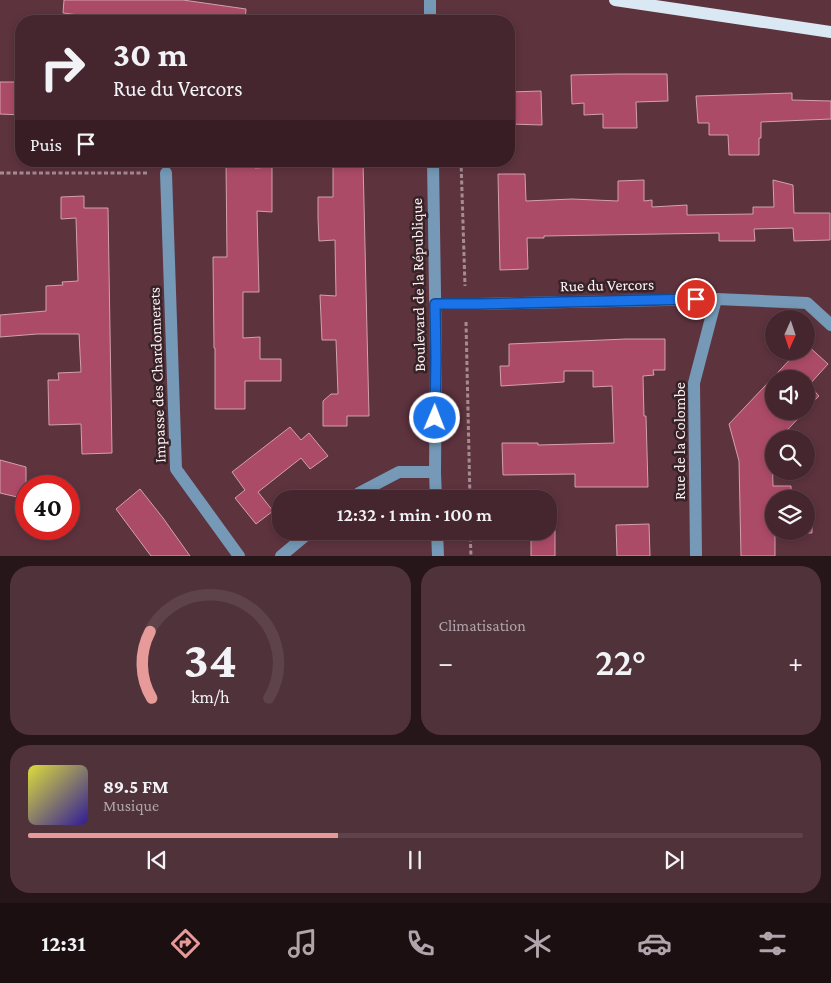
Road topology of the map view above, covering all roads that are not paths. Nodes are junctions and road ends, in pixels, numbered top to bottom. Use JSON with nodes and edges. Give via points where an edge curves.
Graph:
{"nodes":[{"id":1,"x":430,"y":0,"type":"edge"},
{"id":2,"x":615,"y":0,"type":"edge"},
{"id":3,"x":430,"y":15,"type":"edge"},
{"id":4,"x":831,"y":32,"type":"edge"},
{"id":5,"x":433,"y":167,"type":"edge"},
{"id":6,"x":166,"y":173,"type":"road end"},
{"id":7,"x":716,"y":298,"type":"junction"},
{"id":8,"x":435,"y":304,"type":"junction"},
{"id":9,"x":831,"y":325,"type":"edge"},
{"id":10,"x":435,"y":472,"type":"junction"},
{"id":11,"x":365,"y":490,"type":"edge"},
{"id":12,"x":436,"y":490,"type":"edge"},
{"id":13,"x":300,"y":540,"type":"edge"},
{"id":14,"x":437,"y":540,"type":"edge"},
{"id":15,"x":239,"y":556,"type":"edge"},
{"id":16,"x":281,"y":556,"type":"edge"},
{"id":17,"x":438,"y":556,"type":"edge"},
{"id":18,"x":696,"y":556,"type":"edge"}],
"edges":[{"from":1,"to":3,"type":"street"},
{"from":2,"to":4,"type":"main road"},
{"from":5,"to":8,"type":"street","name":"Boulevard de la République"},
{"from":6,"to":15,"type":"street","name":"Impasse des Chardonnerets","via":[[176,469]]},
{"from":7,"to":8,"type":"street","name":"Rue du Vercors"},
{"from":7,"to":9,"type":"street","name":"Rue du Vercors","via":[[807,302]]},
{"from":7,"to":18,"type":"street","name":"Rue de la Colombe","via":[[694,384]]},
{"from":8,"to":10,"type":"street","name":"Boulevard de la République"},
{"from":10,"to":11,"type":"street","via":[[400,472]]},
{"from":10,"to":12,"type":"street","name":"Boulevard de la République"},
{"from":13,"to":16,"type":"street"},
{"from":14,"to":17,"type":"street"}]}
